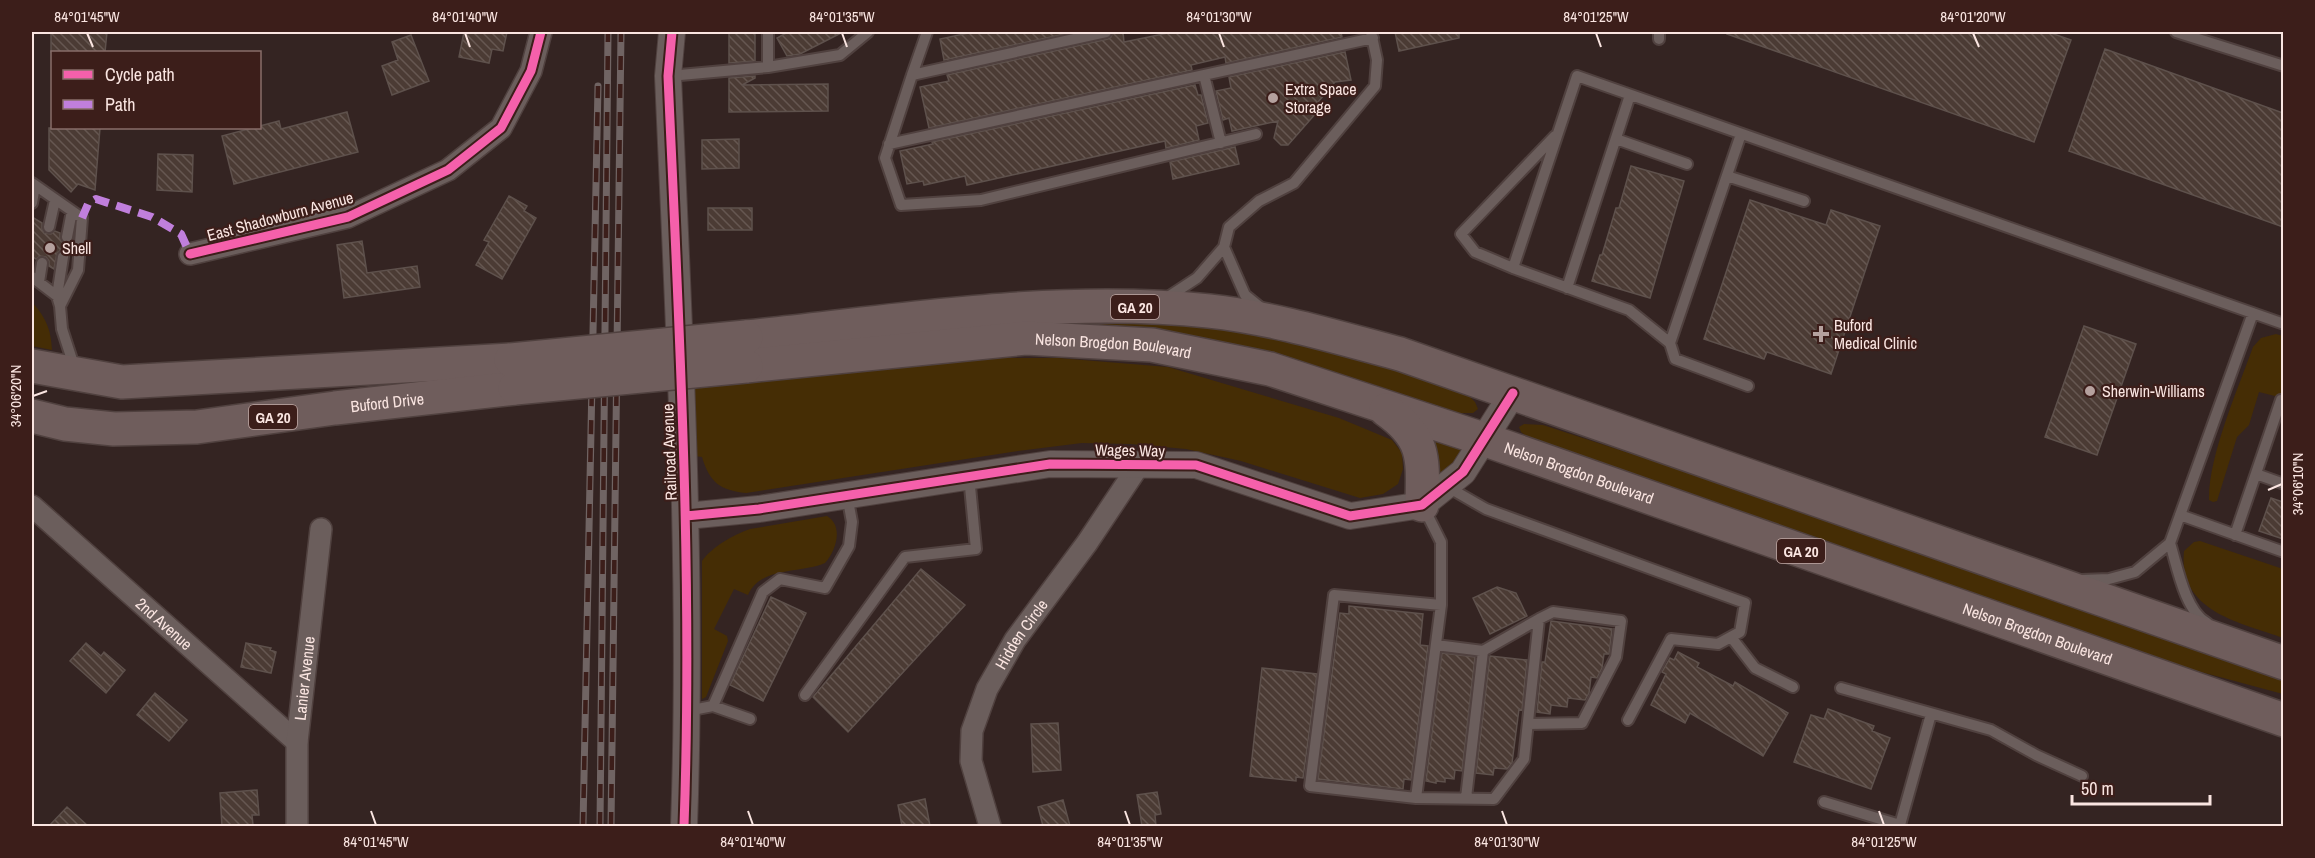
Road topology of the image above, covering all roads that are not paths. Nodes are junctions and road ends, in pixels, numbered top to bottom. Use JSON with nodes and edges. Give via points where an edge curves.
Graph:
{"nodes":[{"id":1,"x":542,"y":32,"type":"edge"},
{"id":2,"x":672,"y":32,"type":"edge"},
{"id":3,"x":768,"y":32,"type":"edge"},
{"id":4,"x":868,"y":32,"type":"edge"},
{"id":5,"x":927,"y":32,"type":"edge"},
{"id":6,"x":1106,"y":32,"type":"edge"},
{"id":7,"x":2176,"y":32,"type":"edge"},
{"id":8,"x":1372,"y":35,"type":"edge"},
{"id":9,"x":2283,"y":66,"type":"edge"},
{"id":10,"x":768,"y":67,"type":"junction"},
{"id":11,"x":912,"y":75,"type":"junction"},
{"id":12,"x":1204,"y":75,"type":"junction"},
{"id":13,"x":668,"y":76,"type":"junction"},
{"id":14,"x":1630,"y":95,"type":"junction"},
{"id":15,"x":1256,"y":134,"type":"dead end"},
{"id":16,"x":1557,"y":134,"type":"junction"},
{"id":17,"x":1742,"y":134,"type":"junction"},
{"id":18,"x":1616,"y":139,"type":"junction"},
{"id":19,"x":1221,"y":143,"type":"junction"},
{"id":20,"x":890,"y":144,"type":"junction"},
{"id":21,"x":1687,"y":164,"type":"dead end"},
{"id":22,"x":1727,"y":176,"type":"junction"},
{"id":23,"x":34,"y":185,"type":"edge"},
{"id":24,"x":55,"y":200,"type":"junction"},
{"id":25,"x":1804,"y":201,"type":"dead end"},
{"id":26,"x":32,"y":203,"type":"edge"},
{"id":27,"x":72,"y":211,"type":"junction"},
{"id":28,"x":49,"y":227,"type":"dead end"},
{"id":29,"x":67,"y":237,"type":"dead end"},
{"id":30,"x":1224,"y":247,"type":"junction"},
{"id":31,"x":189,"y":254,"type":"dead end"},
{"id":32,"x":63,"y":257,"type":"dead end"},
{"id":33,"x":42,"y":262,"type":"dead end"},
{"id":34,"x":1512,"y":268,"type":"junction"},
{"id":35,"x":35,"y":279,"type":"edge"},
{"id":36,"x":1567,"y":288,"type":"junction"},
{"id":37,"x":58,"y":301,"type":"junction"},
{"id":38,"x":1152,"y":308,"type":"junction"},
{"id":39,"x":2253,"y":313,"type":"junction"},
{"id":40,"x":1278,"y":321,"type":"junction"},
{"id":41,"x":2283,"y":324,"type":"edge"},
{"id":42,"x":1670,"y":343,"type":"junction"},
{"id":43,"x":746,"y":351,"type":"junction"},
{"id":44,"x":32,"y":366,"type":"edge"},
{"id":45,"x":513,"y":374,"type":"junction"},
{"id":46,"x":77,"y":375,"type":"junction"},
{"id":47,"x":1748,"y":386,"type":"dead end"},
{"id":48,"x":1513,"y":393,"type":"junction"},
{"id":49,"x":2283,"y":400,"type":"edge"},
{"id":50,"x":1375,"y":402,"type":"junction"},
{"id":51,"x":32,"y":416,"type":"edge"},
{"id":52,"x":1483,"y":439,"type":"junction"},
{"id":53,"x":1139,"y":465,"type":"junction"},
{"id":54,"x":2256,"y":474,"type":"junction"},
{"id":55,"x":969,"y":475,"type":"junction"},
{"id":56,"x":2283,"y":484,"type":"edge"},
{"id":57,"x":847,"y":495,"type":"junction"},
{"id":58,"x":1434,"y":495,"type":"junction"},
{"id":59,"x":32,"y":506,"type":"edge"},
{"id":60,"x":2180,"y":515,"type":"junction"},
{"id":61,"x":686,"y":516,"type":"junction"},
{"id":62,"x":321,"y":529,"type":"dead end"},
{"id":63,"x":2235,"y":535,"type":"junction"},
{"id":64,"x":2170,"y":543,"type":"junction"},
{"id":65,"x":2283,"y":552,"type":"edge"},
{"id":66,"x":2048,"y":581,"type":"junction"},
{"id":67,"x":1441,"y":605,"type":"junction"},
{"id":68,"x":1539,"y":619,"type":"junction"},
{"id":69,"x":1731,"y":637,"type":"junction"},
{"id":70,"x":1436,"y":645,"type":"junction"},
{"id":71,"x":1484,"y":651,"type":"junction"},
{"id":72,"x":2279,"y":660,"type":"edge"},
{"id":73,"x":1793,"y":687,"type":"dead end"},
{"id":74,"x":1841,"y":688,"type":"dead end"},
{"id":75,"x":805,"y":694,"type":"dead end"},
{"id":76,"x":713,"y":706,"type":"junction"},
{"id":77,"x":687,"y":711,"type":"junction"},
{"id":78,"x":1931,"y":714,"type":"junction"},
{"id":79,"x":750,"y":718,"type":"dead end"},
{"id":80,"x":1628,"y":720,"type":"dead end"},
{"id":81,"x":2283,"y":720,"type":"edge"},
{"id":82,"x":1528,"y":724,"type":"junction"},
{"id":83,"x":297,"y":742,"type":"junction"},
{"id":84,"x":2082,"y":776,"type":"dead end"},
{"id":85,"x":1416,"y":798,"type":"junction"},
{"id":86,"x":1466,"y":798,"type":"junction"},
{"id":87,"x":1824,"y":802,"type":"dead end"},
{"id":88,"x":297,"y":826,"type":"edge"},
{"id":89,"x":684,"y":826,"type":"edge"},
{"id":90,"x":990,"y":826,"type":"edge"}],
"edges":[{"from":1,"to":31,"type":"street","name":"East Shadowburn Avenue","via":[[531,71],[501,128],[448,170],[348,217]]},
{"from":2,"to":13,"type":"street","name":"Railroad Avenue"},
{"from":3,"to":10,"type":"lane"},
{"from":4,"to":10,"type":"lane","via":[[840,55]]},
{"from":5,"to":11,"type":"lane"},
{"from":6,"to":11,"type":"lane"},
{"from":7,"to":9,"type":"lane"},
{"from":8,"to":12,"type":"lane"},
{"from":8,"to":30,"type":"lane","via":[[1377,60],[1375,86],[1294,183],[1259,201],[1229,227]]},
{"from":10,"to":13,"type":"lane"},
{"from":11,"to":20,"type":"lane"},
{"from":12,"to":19,"type":"lane"},
{"from":12,"to":20,"type":"lane"},
{"from":13,"to":61,"type":"street","name":"Railroad Avenue"},
{"from":14,"to":16,"type":"lane","via":[[1577,76]]},
{"from":14,"to":17,"type":"lane"},
{"from":14,"to":18,"type":"lane"},
{"from":15,"to":19,"type":"lane"},
{"from":16,"to":34,"type":"lane"},
{"from":16,"to":34,"type":"lane","via":[[1461,234],[1475,252]]},
{"from":17,"to":22,"type":"lane"},
{"from":17,"to":39,"type":"lane"},
{"from":18,"to":21,"type":"lane"},
{"from":18,"to":36,"type":"lane"},
{"from":19,"to":20,"type":"lane","via":[[981,200],[901,205],[885,158]]},
{"from":22,"to":25,"type":"lane"},
{"from":22,"to":42,"type":"lane"},
{"from":23,"to":24,"type":"lane"},
{"from":23,"to":26,"type":"lane"},
{"from":24,"to":27,"type":"lane"},
{"from":24,"to":28,"type":"lane"},
{"from":27,"to":29,"type":"lane"},
{"from":27,"to":37,"type":"lane","via":[[82,218],[78,270]]},
{"from":30,"to":38,"type":"lane","via":[[1197,278]]},
{"from":30,"to":40,"type":"lane","via":[[1245,295]]},
{"from":32,"to":37,"type":"lane"},
{"from":33,"to":35,"type":"lane"},
{"from":34,"to":36,"type":"lane"},
{"from":35,"to":37,"type":"lane"},
{"from":36,"to":42,"type":"lane","via":[[1629,310]]},
{"from":37,"to":46,"type":"lane"},
{"from":38,"to":40,"type":"highway","name":"Nelson Brogdon Boulevard","number":"GA 20"},
{"from":38,"to":43,"type":"highway","name":"Nelson Brogdon Boulevard","number":"GA 20","via":[[1050,306]]},
{"from":39,"to":41,"type":"lane"},
{"from":39,"to":60,"type":"lane"},
{"from":40,"to":48,"type":"highway","name":"Nelson Brogdon Boulevard","number":"GA 20","via":[[1400,354]]},
{"from":42,"to":47,"type":"lane","via":[[1675,360]]},
{"from":43,"to":45,"type":"highway","name":"Buford Drive","number":"GA 20","bridge":true},
{"from":43,"to":50,"type":"highway","name":"Nelson Brogdon Boulevard","number":"GA 20","via":[[1026,338],[1152,345],[1270,369]]},
{"from":44,"to":46,"type":"highway","name":"Buford Drive","number":"GA 20"},
{"from":45,"to":46,"type":"highway","name":"Buford Drive","number":"GA 20","via":[[122,382]]},
{"from":45,"to":51,"type":"highway","name":"Buford Drive","number":"GA 20","via":[[335,408],[198,428],[114,429]]},
{"from":48,"to":52,"type":"street"},
{"from":48,"to":66,"type":"highway","name":"Nelson Brogdon Boulevard","number":"GA 20"},
{"from":49,"to":54,"type":"lane"},
{"from":50,"to":52,"type":"highway","name":"Nelson Brogdon Boulevard","number":"GA 20"},
{"from":50,"to":58,"type":"highway","via":[[1403,422],[1415,438]]},
{"from":52,"to":58,"type":"street","via":[[1463,472]]},
{"from":52,"to":81,"type":"highway","name":"Nelson Brogdon Boulevard","number":"GA 20"},
{"from":53,"to":55,"type":"street","name":"Wages Way","via":[[1050,464]]},
{"from":53,"to":58,"type":"street","name":"Wages Way","via":[[1196,465],[1350,516]]},
{"from":53,"to":90,"type":"street","name":"Hidden Circle","via":[[1015,640],[987,689],[972,731],[971,761]]},
{"from":54,"to":56,"type":"lane"},
{"from":54,"to":63,"type":"lane"},
{"from":55,"to":57,"type":"street","name":"Wages Way"},
{"from":55,"to":75,"type":"lane","via":[[976,549],[905,557]]},
{"from":57,"to":61,"type":"street","name":"Wages Way"},
{"from":57,"to":76,"type":"lane","via":[[852,522],[849,546],[825,588],[780,579],[763,592]]},
{"from":58,"to":67,"type":"lane","via":[[1441,542]]},
{"from":58,"to":69,"type":"lane","via":[[1486,509],[1745,603],[1740,632]]},
{"from":59,"to":83,"type":"street","name":"2nd Avenue"},
{"from":60,"to":63,"type":"lane"},
{"from":60,"to":64,"type":"lane"},
{"from":61,"to":77,"type":"street","name":"Railroad Avenue"},
{"from":62,"to":83,"type":"street","name":"Lanier Avenue"},
{"from":63,"to":65,"type":"lane"},
{"from":64,"to":66,"type":"lane","via":[[2135,572],[2109,579]]},
{"from":64,"to":72,"type":"lane","via":[[2184,591],[2199,618]]},
{"from":66,"to":72,"type":"highway","name":"Nelson Brogdon Boulevard","number":"GA 20"},
{"from":67,"to":70,"type":"lane"},
{"from":67,"to":85,"type":"lane","via":[[1334,595],[1310,786]]},
{"from":68,"to":71,"type":"lane"},
{"from":68,"to":82,"type":"lane"},
{"from":68,"to":82,"type":"lane","via":[[1553,612],[1621,621],[1616,657],[1582,723]]},
{"from":69,"to":73,"type":"lane","via":[[1755,668]]},
{"from":69,"to":80,"type":"lane","via":[[1718,644],[1671,639]]},
{"from":70,"to":71,"type":"lane"},
{"from":70,"to":85,"type":"lane"},
{"from":71,"to":86,"type":"lane"},
{"from":74,"to":78,"type":"lane"},
{"from":76,"to":77,"type":"lane"},
{"from":76,"to":79,"type":"lane"},
{"from":77,"to":89,"type":"street","name":"Railroad Avenue"},
{"from":78,"to":84,"type":"lane","via":[[1991,730]]},
{"from":78,"to":87,"type":"lane","via":[[1900,825]]},
{"from":82,"to":86,"type":"lane","via":[[1524,759],[1494,799]]},
{"from":83,"to":88,"type":"street","name":"Lanier Avenue"},
{"from":85,"to":86,"type":"lane"}]}
